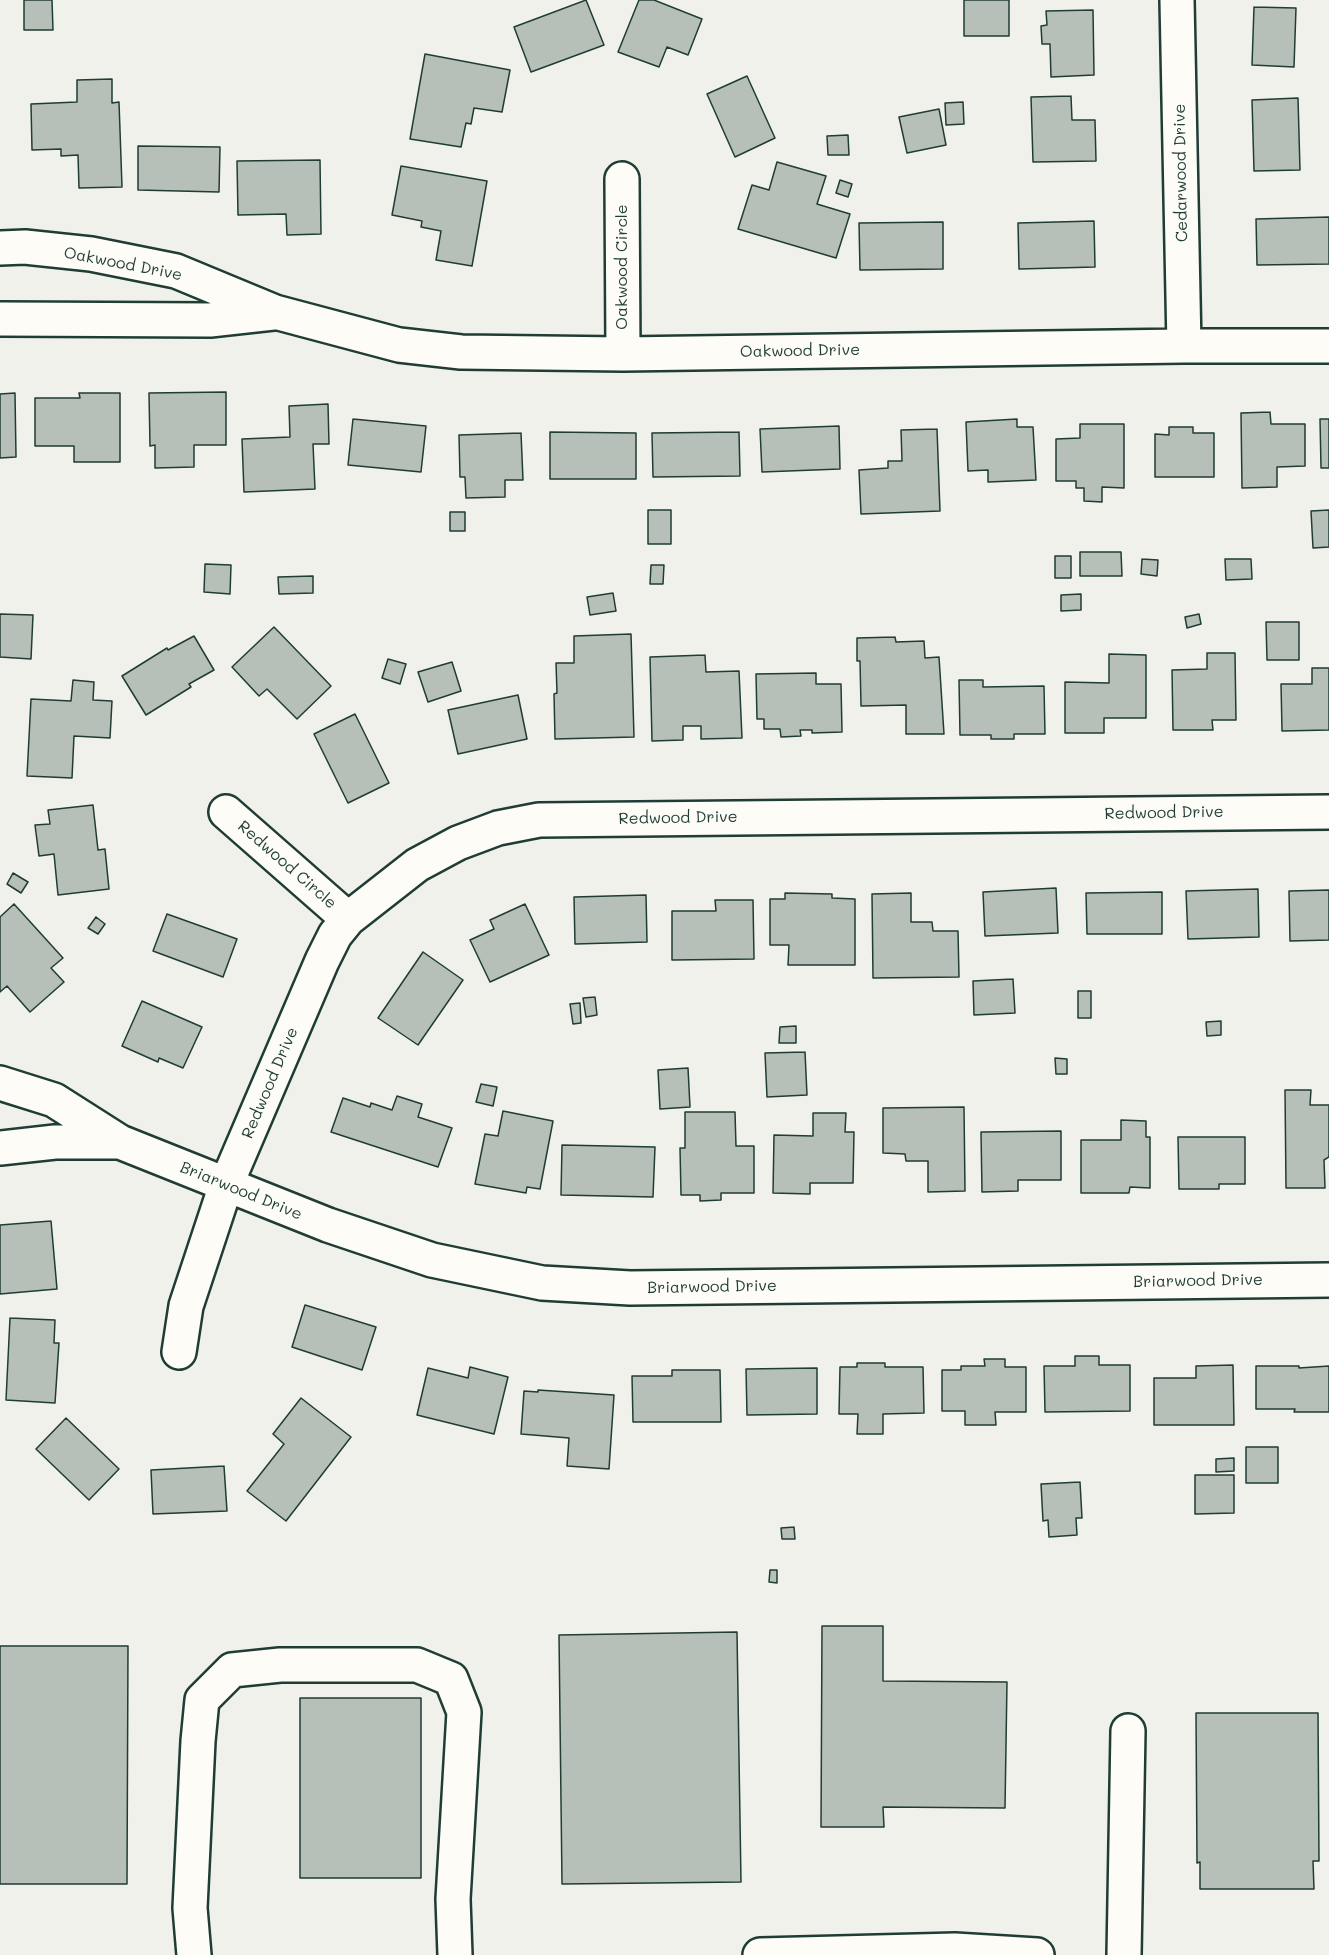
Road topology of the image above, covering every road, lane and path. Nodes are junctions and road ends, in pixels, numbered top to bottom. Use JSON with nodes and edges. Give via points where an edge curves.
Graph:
{"nodes":[{"id":1,"x":1177,"y":0,"type":"edge"},
{"id":2,"x":622,"y":179,"type":"dead end"},
{"id":3,"x":0,"y":248,"type":"edge"},
{"id":4,"x":275,"y":312,"type":"junction"},
{"id":5,"x":0,"y":319,"type":"edge"},
{"id":6,"x":1185,"y":345,"type":"junction"},
{"id":7,"x":1329,"y":346,"type":"edge"},
{"id":8,"x":623,"y":354,"type":"junction"},
{"id":9,"x":226,"y":812,"type":"dead end"},
{"id":10,"x":1329,"y":812,"type":"edge"},
{"id":11,"x":348,"y":919,"type":"junction"},
{"id":12,"x":0,"y":1083,"type":"edge"},
{"id":13,"x":120,"y":1143,"type":"junction"},
{"id":14,"x":0,"y":1148,"type":"edge"},
{"id":15,"x":226,"y":1185,"type":"junction"},
{"id":16,"x":1329,"y":1280,"type":"edge"},
{"id":17,"x":179,"y":1352,"type":"dead end"},
{"id":18,"x":1128,"y":1731,"type":"dead end"},
{"id":19,"x":194,"y":1955,"type":"edge"},
{"id":20,"x":455,"y":1955,"type":"edge"},
{"id":21,"x":760,"y":1955,"type":"edge"},
{"id":22,"x":1037,"y":1955,"type":"edge"},
{"id":23,"x":1124,"y":1955,"type":"edge"}],
"edges":[{"from":1,"to":6,"type":"street","name":"Cedarwood Drive"},
{"from":2,"to":8,"type":"street","name":"Oakwood Circle"},
{"from":3,"to":4,"type":"street","name":"Oakwood Drive","via":[[91,254],[176,271]]},
{"from":4,"to":5,"type":"street","name":"Oakwood Drive","via":[[210,320]]},
{"from":4,"to":8,"type":"street","name":"Oakwood Drive","via":[[399,345],[461,352]]},
{"from":6,"to":7,"type":"street","name":"Oakwood Drive"},
{"from":6,"to":8,"type":"street","name":"Oakwood Drive"},
{"from":9,"to":11,"type":"street","name":"Redwood Circle"},
{"from":10,"to":11,"type":"street","name":"Redwood Drive","via":[[539,820],[498,828],[458,843],[417,865]]},
{"from":11,"to":15,"type":"street","name":"Redwood Drive","via":[[322,961]]},
{"from":12,"to":13,"type":"street","name":"Briarwood Drive","via":[[54,1100]]},
{"from":13,"to":14,"type":"street","name":"Briarwood Drive","via":[[55,1142]]},
{"from":13,"to":15,"type":"street","name":"Briarwood Drive"},
{"from":15,"to":16,"type":"street","name":"Briarwood Drive","via":[[328,1226],[432,1260],[542,1283],[630,1288]]},
{"from":15,"to":17,"type":"street","name":"Redwood Drive","via":[[186,1306]]},
{"from":18,"to":23,"type":"street"},
{"from":19,"to":20,"type":"street","via":[[190,1908],[202,1700],[232,1670],[280,1665],[417,1665],[451,1679],[464,1712],[453,1899]]},
{"from":21,"to":22,"type":"street","via":[[955,1950]]}]}
